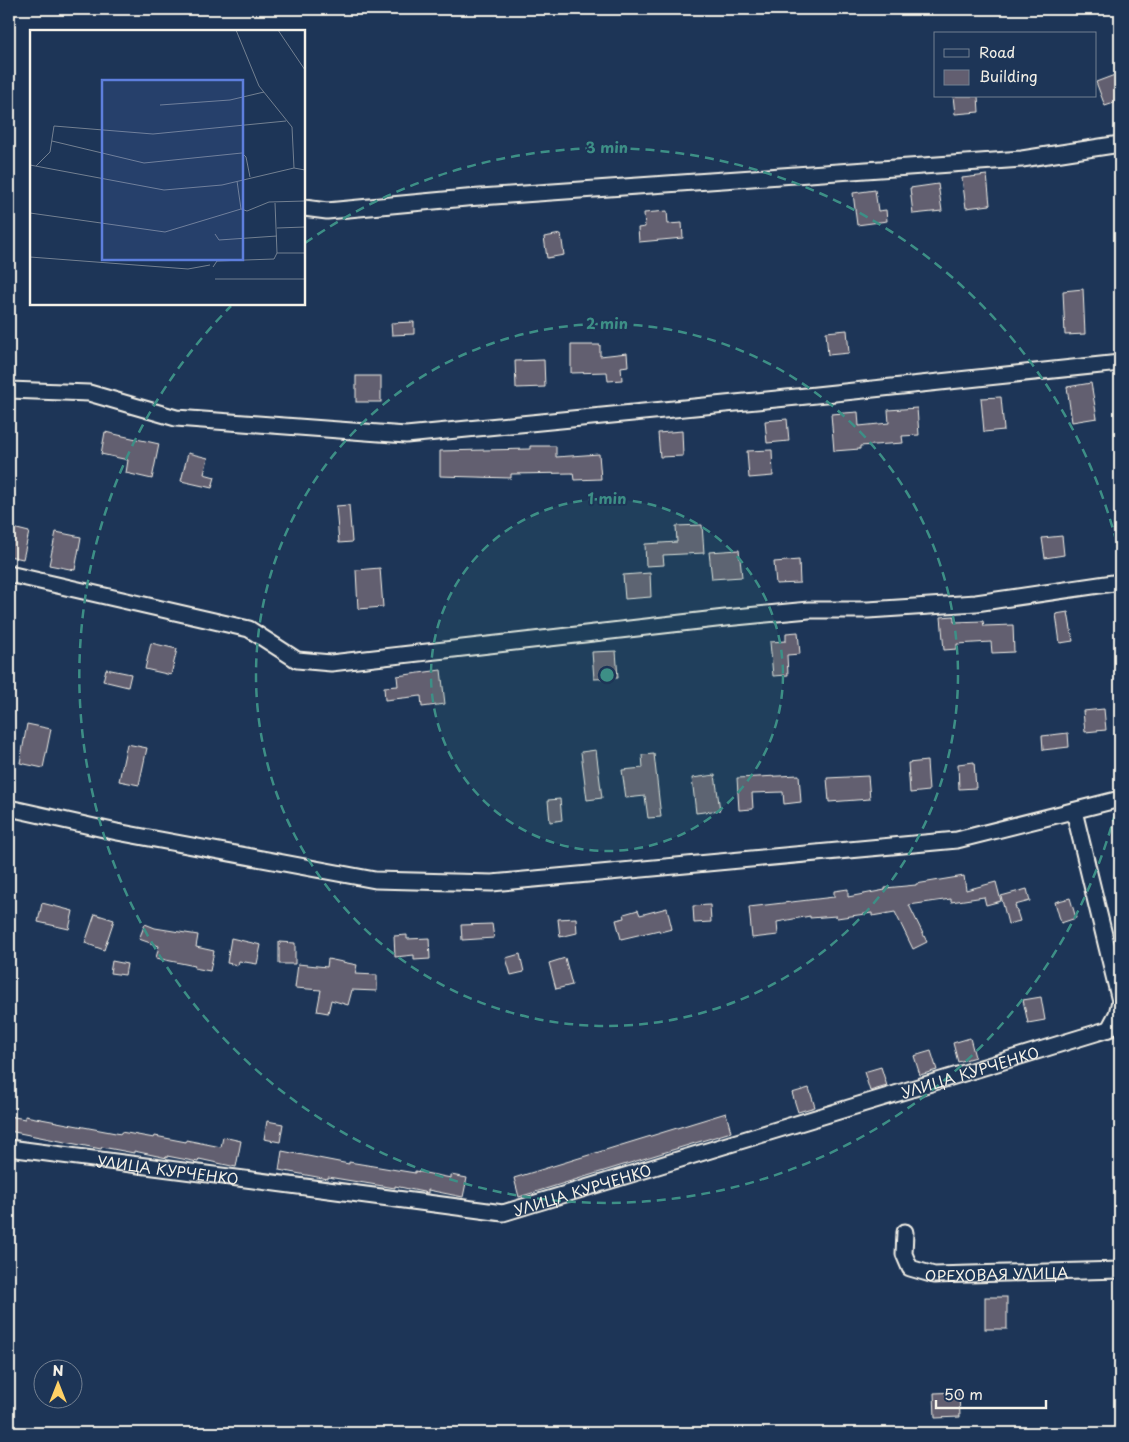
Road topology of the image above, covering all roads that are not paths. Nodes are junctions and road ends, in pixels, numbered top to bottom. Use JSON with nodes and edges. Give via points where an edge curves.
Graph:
{"nodes":[{"id":1,"x":1120,"y":144,"type":"edge"},
{"id":2,"x":305,"y":208,"type":"edge"},
{"id":3,"x":1119,"y":367,"type":"edge"},
{"id":4,"x":9,"y":390,"type":"edge"},
{"id":5,"x":9,"y":574,"type":"edge"},
{"id":6,"x":1120,"y":582,"type":"edge"},
{"id":7,"x":1120,"y":799,"type":"edge"},
{"id":8,"x":9,"y":808,"type":"edge"},
{"id":9,"x":1074,"y":811,"type":"junction"},
{"id":10,"x":1115,"y":1034,"type":"edge"},
{"id":11,"x":9,"y":1148,"type":"edge"},
{"id":12,"x":905,"y":1232,"type":"dead end"},
{"id":13,"x":1120,"y":1270,"type":"edge"}],
"edges":[{"from":1,"to":2,"type":"street","via":[[1022,159],[466,198],[327,211]]},
{"from":3,"to":4,"type":"street","via":[[406,435],[176,418],[89,393]]},
{"from":5,"to":6,"type":"street","via":[[249,629],[297,660],[331,663],[810,610],[976,603]]},
{"from":7,"to":9,"type":"street"},
{"from":8,"to":9,"type":"street","via":[[117,832],[375,880],[492,883],[957,840]]},
{"from":9,"to":10,"type":"street","via":[[1120,1001]]},
{"from":10,"to":11,"type":"street","name":"УЛИЦА КУРЧЕНКО","via":[[503,1213]]},
{"from":12,"to":13,"type":"street","name":"ОРЕХОВАЯ УЛИЦА","via":[[904,1254],[910,1268],[934,1276]]}]}
